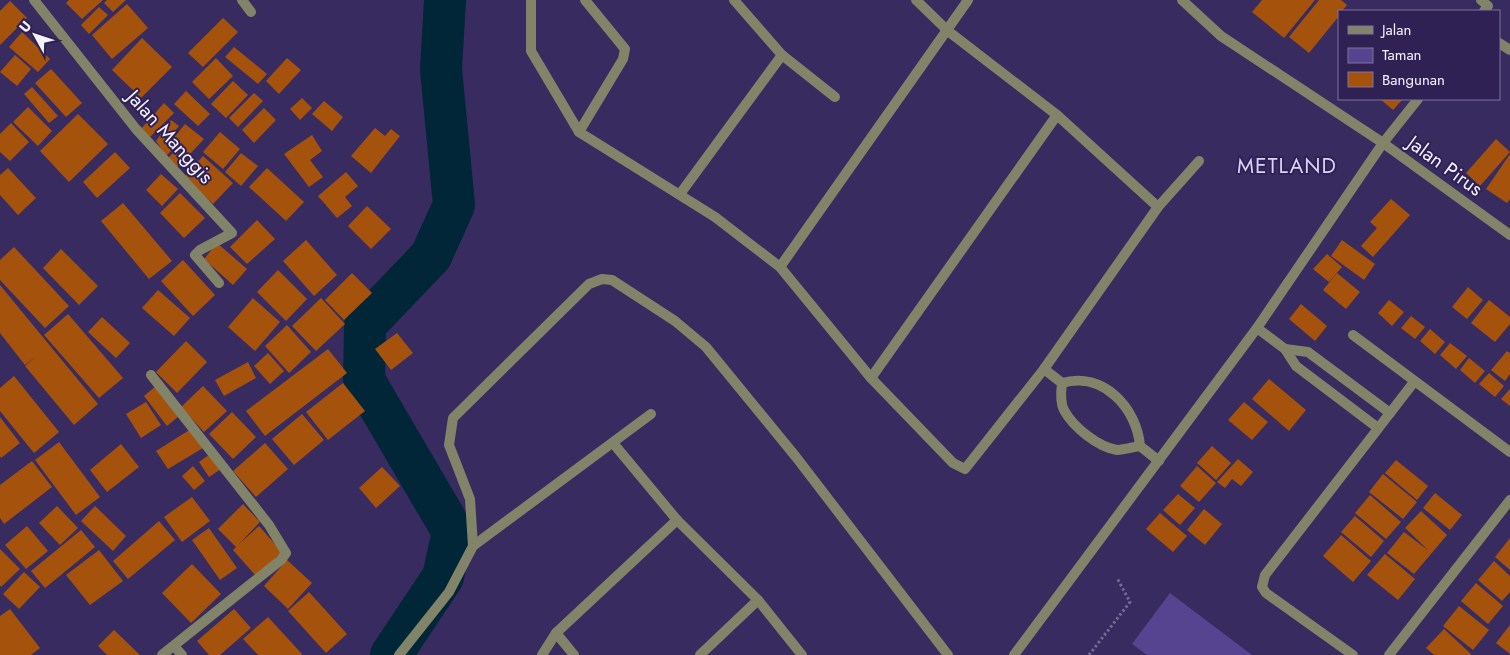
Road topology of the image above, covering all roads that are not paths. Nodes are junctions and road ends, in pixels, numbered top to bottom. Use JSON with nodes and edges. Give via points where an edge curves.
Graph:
{"nodes":[{"id":1,"x":34,"y":0,"type":"edge"},
{"id":2,"x":242,"y":0,"type":"edge"},
{"id":3,"x":532,"y":0,"type":"edge"},
{"id":4,"x":585,"y":0,"type":"edge"},
{"id":5,"x":734,"y":0,"type":"edge"},
{"id":6,"x":916,"y":0,"type":"edge"},
{"id":7,"x":968,"y":0,"type":"edge"},
{"id":8,"x":1182,"y":0,"type":"edge"},
{"id":9,"x":251,"y":12,"type":"dead end"},
{"id":10,"x":948,"y":31,"type":"junction"},
{"id":11,"x":782,"y":55,"type":"junction"},
{"id":12,"x":835,"y":97,"type":"dead end"},
{"id":13,"x":1417,"y":100,"type":"edge"},
{"id":14,"x":1057,"y":115,"type":"junction"},
{"id":15,"x":579,"y":132,"type":"junction"},
{"id":16,"x":1383,"y":143,"type":"junction"},
{"id":17,"x":1199,"y":161,"type":"dead end"},
{"id":18,"x":680,"y":194,"type":"junction"},
{"id":19,"x":1158,"y":207,"type":"junction"},
{"id":20,"x":1510,"y":235,"type":"edge"},
{"id":21,"x":780,"y":267,"type":"junction"},
{"id":22,"x":219,"y":284,"type":"dead end"},
{"id":23,"x":1257,"y":328,"type":"junction"},
{"id":24,"x":1353,"y":335,"type":"dead end"},
{"id":25,"x":1285,"y":349,"type":"junction"},
{"id":26,"x":1044,"y":369,"type":"junction"},
{"id":27,"x":151,"y":375,"type":"dead end"},
{"id":28,"x":870,"y":378,"type":"junction"},
{"id":29,"x":1414,"y":382,"type":"junction"},
{"id":30,"x":1062,"y":383,"type":"junction"},
{"id":31,"x":1390,"y":413,"type":"junction"},
{"id":32,"x":651,"y":414,"type":"dead end"},
{"id":33,"x":1378,"y":428,"type":"junction"},
{"id":34,"x":613,"y":443,"type":"junction"},
{"id":35,"x":1140,"y":446,"type":"junction"},
{"id":36,"x":1510,"y":452,"type":"edge"},
{"id":37,"x":1159,"y":461,"type":"junction"},
{"id":38,"x":1510,"y":500,"type":"edge"},
{"id":39,"x":677,"y":520,"type":"junction"},
{"id":40,"x":473,"y":546,"type":"junction"},
{"id":41,"x":758,"y":600,"type":"junction"},
{"id":42,"x":556,"y":634,"type":"junction"},
{"id":43,"x":174,"y":646,"type":"junction"},
{"id":44,"x":162,"y":655,"type":"edge"},
{"id":45,"x":182,"y":655,"type":"edge"},
{"id":46,"x":399,"y":655,"type":"edge"},
{"id":47,"x":542,"y":655,"type":"edge"},
{"id":48,"x":574,"y":655,"type":"edge"},
{"id":49,"x":700,"y":655,"type":"edge"},
{"id":50,"x":802,"y":655,"type":"edge"},
{"id":51,"x":948,"y":655,"type":"edge"},
{"id":52,"x":1014,"y":655,"type":"edge"},
{"id":53,"x":1353,"y":655,"type":"edge"},
{"id":54,"x":1388,"y":655,"type":"edge"}],
"edges":[{"from":1,"to":22,"type":"street","name":"Jalan Manggis","via":[[136,129],[232,233],[195,255]]},
{"from":2,"to":9,"type":"street"},
{"from":3,"to":15,"type":"street","via":[[531,51]]},
{"from":4,"to":15,"type":"street","via":[[625,49],[623,59]]},
{"from":5,"to":11,"type":"street"},
{"from":6,"to":10,"type":"street"},
{"from":7,"to":10,"type":"street"},
{"from":8,"to":16,"type":"street","name":"Jalan Pirus","via":[[1221,36]]},
{"from":10,"to":14,"type":"street"},
{"from":10,"to":21,"type":"street"},
{"from":11,"to":12,"type":"street"},
{"from":11,"to":18,"type":"street"},
{"from":13,"to":16,"type":"street"},
{"from":14,"to":19,"type":"street"},
{"from":14,"to":28,"type":"street"},
{"from":15,"to":18,"type":"street"},
{"from":16,"to":20,"type":"street","name":"Jalan Pirus"},
{"from":16,"to":23,"type":"street"},
{"from":17,"to":19,"type":"street"},
{"from":18,"to":21,"type":"street"},
{"from":19,"to":26,"type":"street"},
{"from":21,"to":28,"type":"street"},
{"from":23,"to":25,"type":"street"},
{"from":23,"to":37,"type":"street"},
{"from":24,"to":29,"type":"street"},
{"from":25,"to":31,"type":"street","via":[[1308,352]]},
{"from":25,"to":33,"type":"street","via":[[1296,366]]},
{"from":26,"to":28,"type":"street","via":[[965,469],[953,463]]},
{"from":26,"to":30,"type":"street"},
{"from":27,"to":43,"type":"street","via":[[269,525],[286,553]]},
{"from":29,"to":31,"type":"street"},
{"from":29,"to":36,"type":"street"},
{"from":30,"to":35,"type":"street","via":[[1075,379],[1094,383],[1110,392],[1132,415],[1139,430]]},
{"from":30,"to":35,"type":"street","via":[[1063,409],[1088,436],[1118,450]]},
{"from":31,"to":33,"type":"street"},
{"from":32,"to":34,"type":"street"},
{"from":33,"to":53,"type":"street","via":[[1265,574],[1262,587]]},
{"from":34,"to":39,"type":"street"},
{"from":34,"to":40,"type":"street"},
{"from":35,"to":37,"type":"street"},
{"from":37,"to":52,"type":"street"},
{"from":38,"to":54,"type":"street"},
{"from":39,"to":41,"type":"street"},
{"from":39,"to":42,"type":"street"},
{"from":40,"to":46,"type":"street","via":[[449,592]]},
{"from":40,"to":51,"type":"street","via":[[470,499],[449,445],[453,418],[589,284],[602,279],[612,280],[676,321],[706,347],[796,457]]},
{"from":41,"to":49,"type":"street"},
{"from":41,"to":50,"type":"street"},
{"from":42,"to":47,"type":"street"},
{"from":42,"to":48,"type":"street"},
{"from":43,"to":44,"type":"street"},
{"from":43,"to":45,"type":"street"}]}
